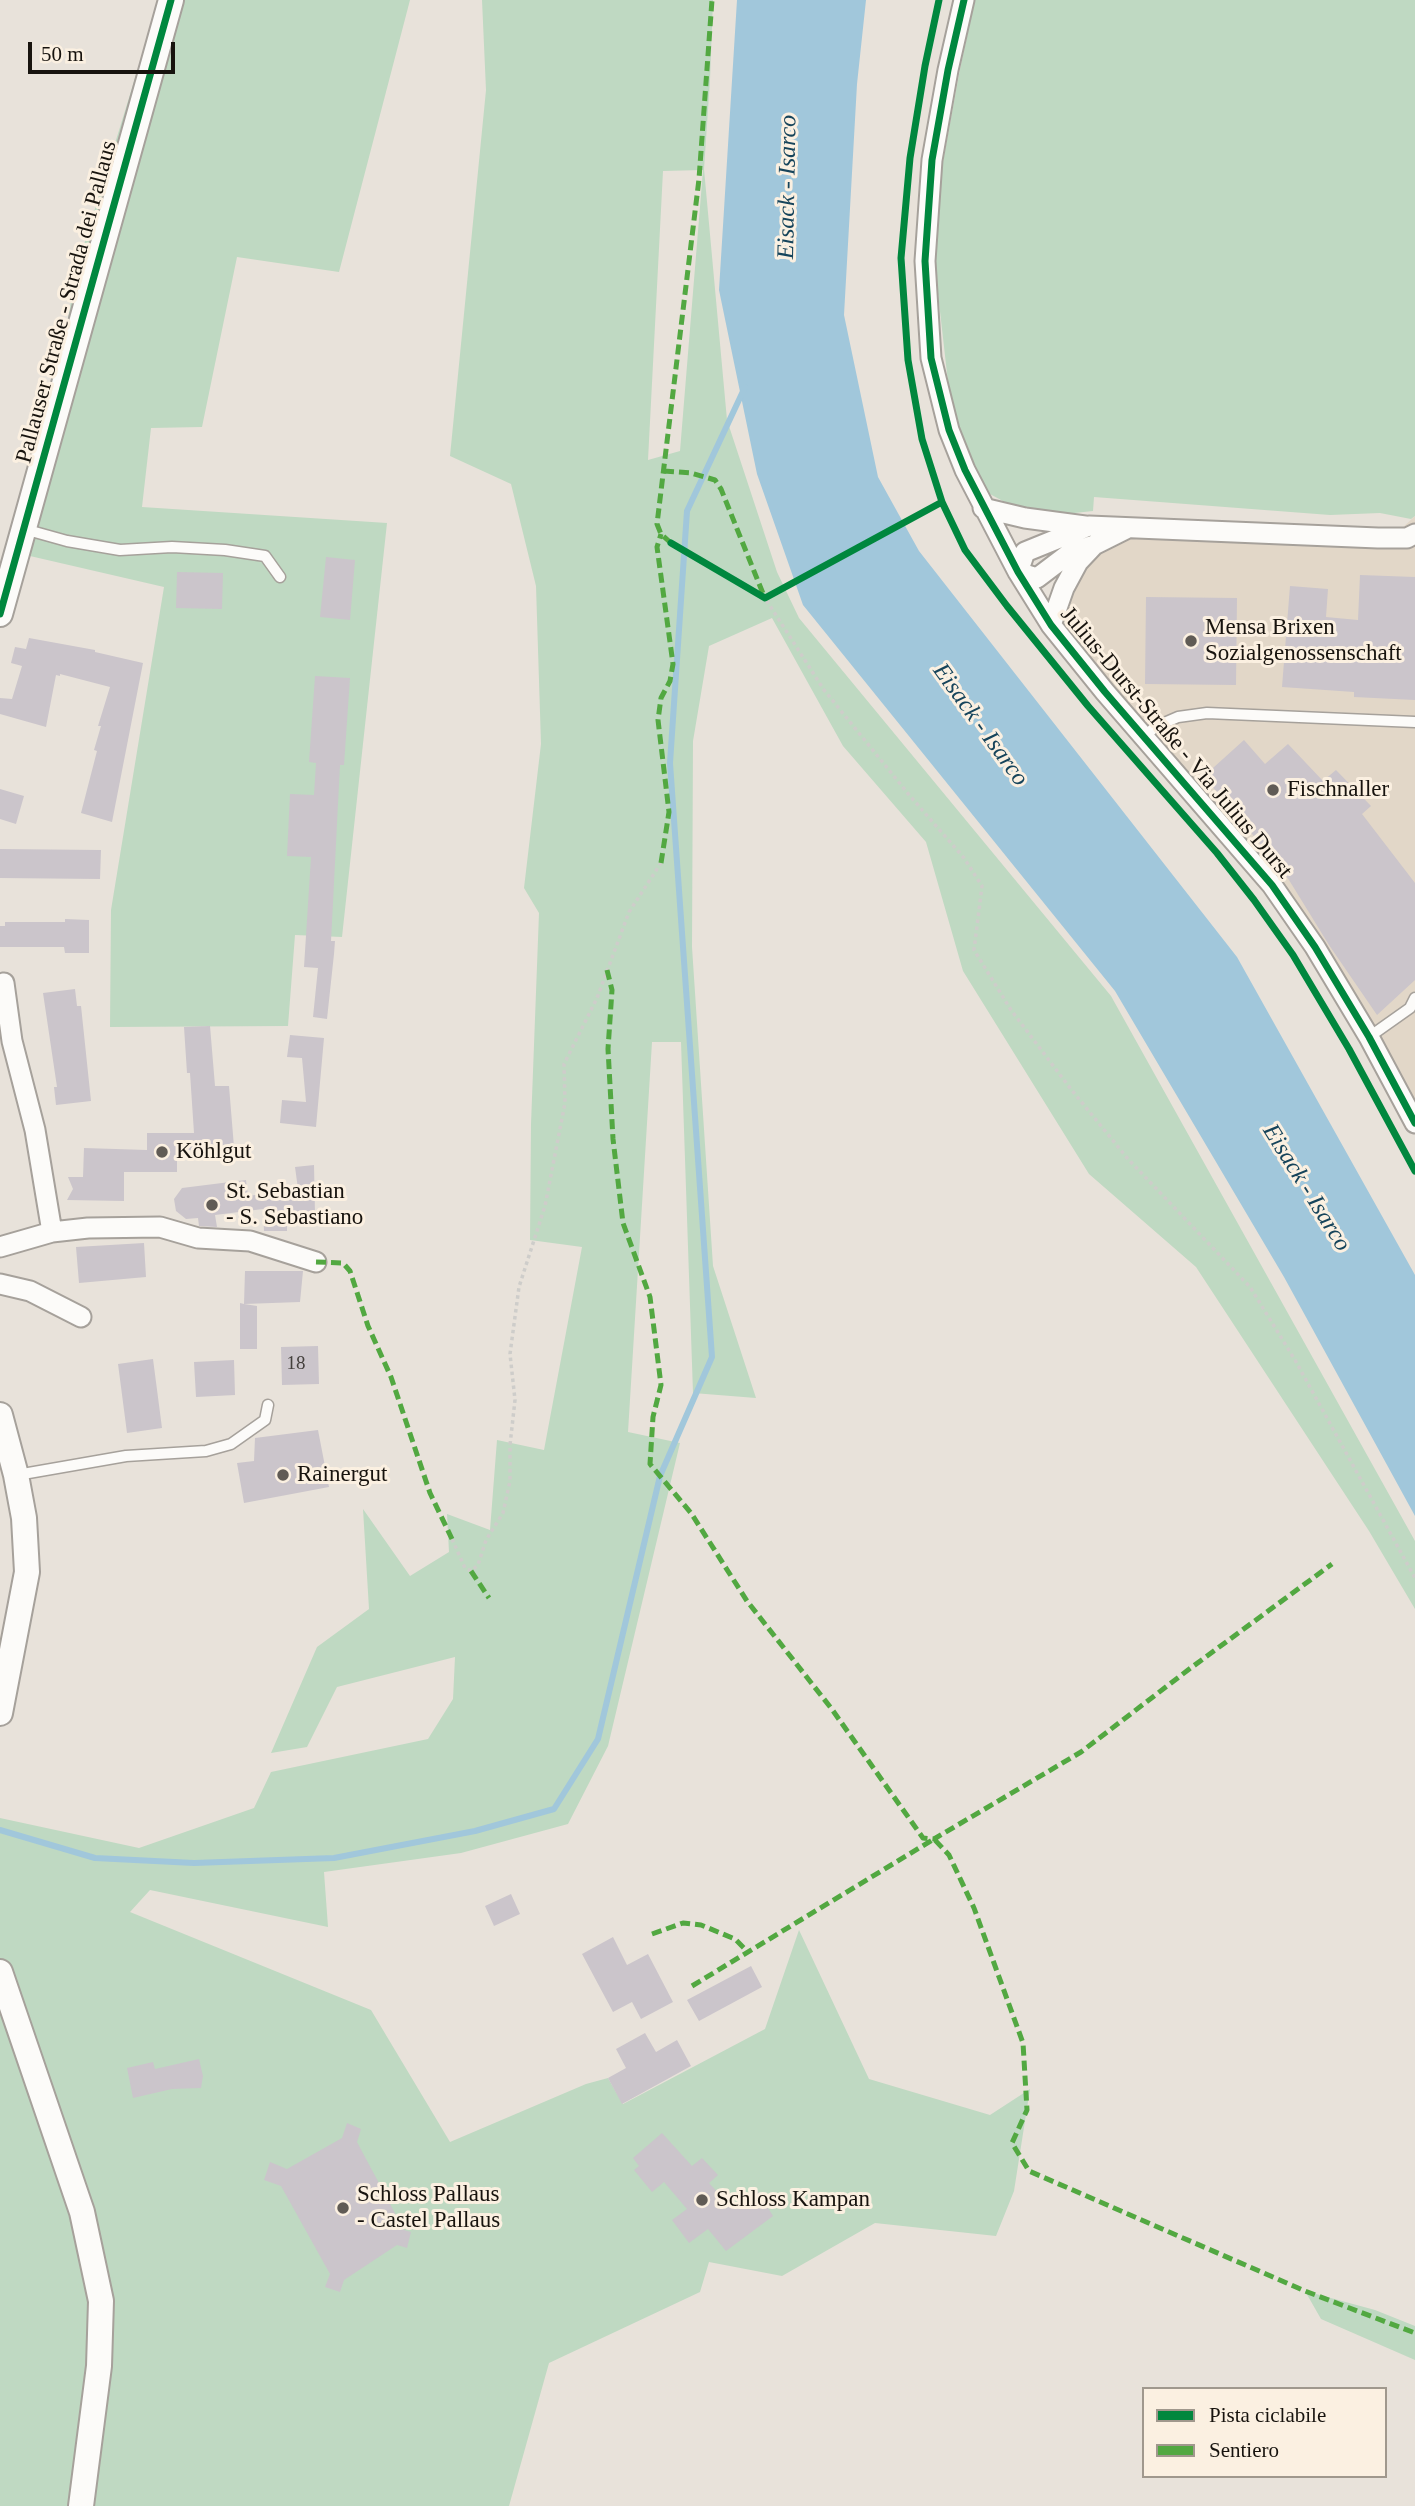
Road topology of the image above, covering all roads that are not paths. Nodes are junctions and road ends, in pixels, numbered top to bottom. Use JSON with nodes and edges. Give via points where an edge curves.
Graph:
{"nodes":[{"id":1,"x":171,"y":0,"type":"edge"},
{"id":2,"x":964,"y":0,"type":"edge"},
{"id":3,"x":983,"y":508,"type":"junction"},
{"id":4,"x":24,"y":529,"type":"junction"},
{"id":5,"x":1415,"y":534,"type":"edge"},
{"id":6,"x":1091,"y":536,"type":"junction"},
{"id":7,"x":1018,"y":572,"type":"junction"},
{"id":8,"x":280,"y":577,"type":"dead end"},
{"id":9,"x":0,"y":614,"type":"edge"},
{"id":10,"x":1051,"y":625,"type":"junction"},
{"id":11,"x":1415,"y":722,"type":"edge"},
{"id":12,"x":1144,"y":737,"type":"junction"},
{"id":13,"x":4,"y":983,"type":"dead end"},
{"id":14,"x":1415,"y":998,"type":"edge"},
{"id":15,"x":1369,"y":1037,"type":"junction"},
{"id":16,"x":1415,"y":1123,"type":"edge"},
{"id":17,"x":51,"y":1233,"type":"junction"},
{"id":18,"x":0,"y":1247,"type":"edge"},
{"id":19,"x":316,"y":1262,"type":"dead end"},
{"id":20,"x":0,"y":1284,"type":"edge"},
{"id":21,"x":81,"y":1317,"type":"dead end"},
{"id":22,"x":268,"y":1405,"type":"dead end"},
{"id":23,"x":0,"y":1415,"type":"edge"},
{"id":24,"x":16,"y":1475,"type":"junction"},
{"id":25,"x":3,"y":1702,"type":"edge"},
{"id":26,"x":0,"y":1972,"type":"edge"},
{"id":27,"x":81,"y":2506,"type":"edge"}],
"edges":[{"from":1,"to":4,"type":"street","name":"Pallauser Straße - Strada dei Pallaus"},
{"from":2,"to":3,"type":"street","name":"Julius-Durst-Straße - Via Julius Durst","via":[[932,160],[925,261],[931,358],[949,430]]},
{"from":3,"to":6,"type":"street"},
{"from":3,"to":7,"type":"street","name":"Julius-Durst-Straße - Via Julius Durst"},
{"from":4,"to":8,"type":"lane","via":[[120,550],[172,547],[265,556]]},
{"from":4,"to":9,"type":"street","name":"Pallauser Straße - Strada dei Pallaus"},
{"from":5,"to":6,"type":"street","via":[[1378,538],[1126,529]]},
{"from":6,"to":7,"type":"street","via":[[1037,578]]},
{"from":6,"to":10,"type":"street"},
{"from":7,"to":10,"type":"street","name":"Julius-Durst-Straße - Via Julius Durst"},
{"from":10,"to":12,"type":"street","name":"Julius-Durst-Straße - Via Julius Durst"},
{"from":11,"to":12,"type":"lane","name":"Julius-Durst-Straße - Via Julius Durst","via":[[1207,713],[1178,717]]},
{"from":12,"to":15,"type":"street","name":"Julius-Durst-Straße - Via Julius Durst","via":[[1272,885]]},
{"from":13,"to":17,"type":"street"},
{"from":14,"to":15,"type":"lane","via":[[1410,1008]]},
{"from":15,"to":16,"type":"street","name":"Julius-Durst-Straße - Via Julius Durst"},
{"from":17,"to":18,"type":"street"},
{"from":17,"to":19,"type":"street","via":[[160,1227],[198,1238],[250,1241]]},
{"from":20,"to":21,"type":"street","via":[[30,1291]]},
{"from":22,"to":24,"type":"lane","via":[[265,1420],[231,1444],[206,1451],[126,1456]]},
{"from":23,"to":24,"type":"street"},
{"from":24,"to":25,"type":"street","via":[[27,1572]]},
{"from":26,"to":27,"type":"street","via":[[82,2212],[101,2301],[99,2366]]}]}
